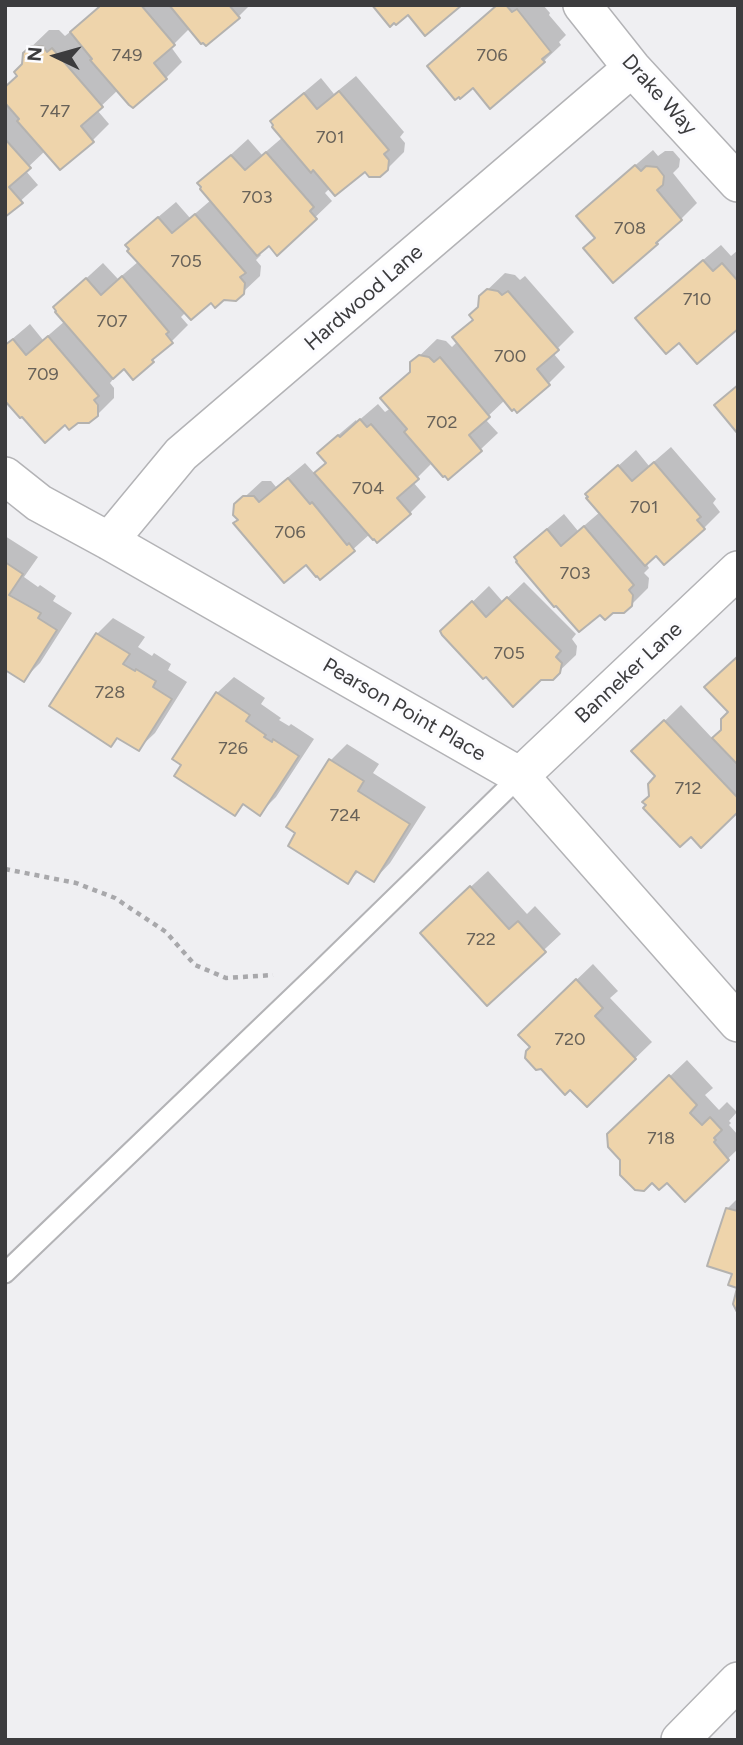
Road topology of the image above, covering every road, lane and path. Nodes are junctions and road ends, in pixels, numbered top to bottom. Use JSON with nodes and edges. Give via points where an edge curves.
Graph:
{"nodes":[{"id":1,"x":582,"y":5,"type":"edge"},
{"id":2,"x":632,"y":68,"type":"junction"},
{"id":3,"x":738,"y":183,"type":"edge"},
{"id":4,"x":5,"y":476,"type":"edge"},
{"id":5,"x":110,"y":541,"type":"junction"},
{"id":6,"x":738,"y":570,"type":"edge"},
{"id":7,"x":520,"y":776,"type":"junction"},
{"id":8,"x":5,"y":869,"type":"edge"},
{"id":9,"x":320,"y":971,"type":"junction"},
{"id":10,"x":738,"y":1023,"type":"edge"},
{"id":11,"x":5,"y":1273,"type":"edge"},
{"id":12,"x":738,"y":1681,"type":"edge"},
{"id":13,"x":680,"y":1740,"type":"edge"}],
"edges":[{"from":1,"to":2,"type":"street","name":"Drake Way"},
{"from":2,"to":3,"type":"street","name":"Drake Way"},
{"from":2,"to":5,"type":"street","name":"Hardwood Lane","via":[[181,454]]},
{"from":4,"to":5,"type":"street","name":"Pearson Point Place","via":[[39,503]]},
{"from":5,"to":7,"type":"street","name":"Pearson Point Place"},
{"from":6,"to":7,"type":"street","name":"Banneker Lane"},
{"from":7,"to":9,"type":"lane"},
{"from":7,"to":10,"type":"street","name":"Pearson Point Place"},
{"from":8,"to":9,"type":"path","via":[[76,883],[115,898],[166,932],[195,965],[226,978]]},
{"from":9,"to":11,"type":"lane"},
{"from":12,"to":13,"type":"street"}]}
